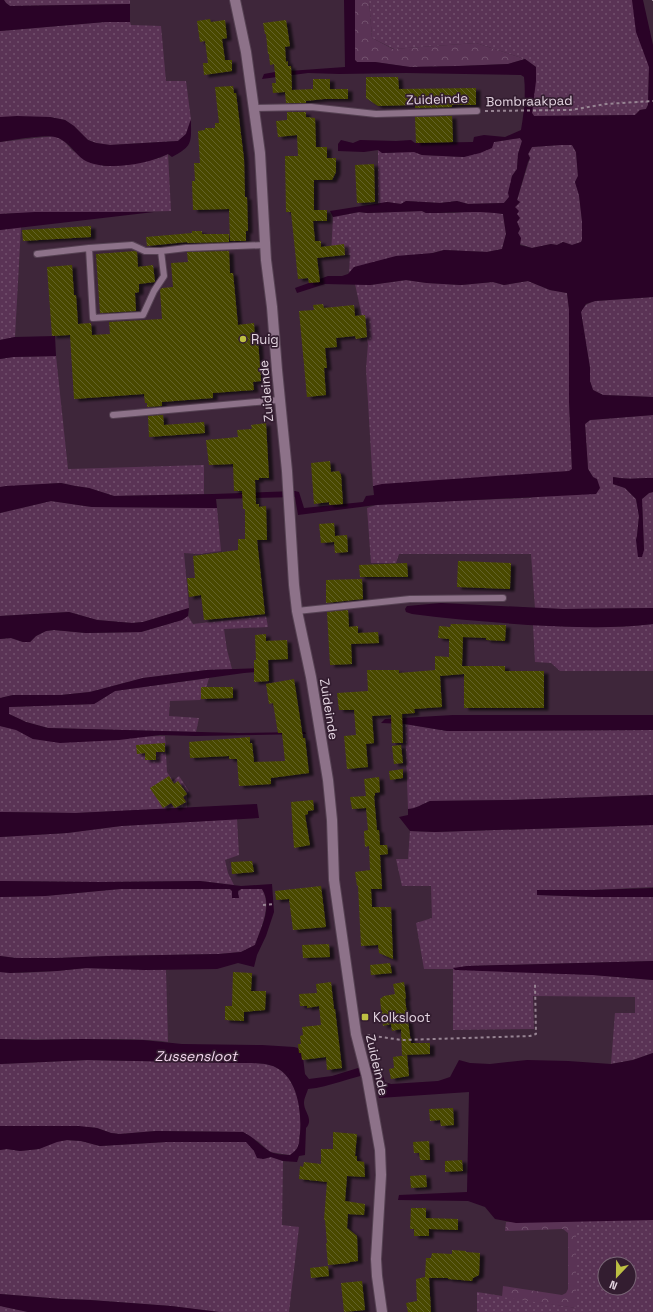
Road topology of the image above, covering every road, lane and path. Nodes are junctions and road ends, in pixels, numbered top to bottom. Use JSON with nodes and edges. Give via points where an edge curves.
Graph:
{"nodes":[{"id":1,"x":235,"y":0,"type":"edge"},
{"id":2,"x":653,"y":101,"type":"edge"},
{"id":3,"x":255,"y":108,"type":"junction"},
{"id":4,"x":477,"y":111,"type":"joint"},
{"id":5,"x":265,"y":245,"type":"junction"},
{"id":6,"x":89,"y":248,"type":"junction"},
{"id":7,"x":161,"y":251,"type":"junction"},
{"id":8,"x":37,"y":254,"type":"dead end"},
{"id":9,"x":279,"y":400,"type":"junction"},
{"id":10,"x":113,"y":415,"type":"dead end"},
{"id":11,"x":503,"y":598,"type":"dead end"},
{"id":12,"x":297,"y":612,"type":"junction"},
{"id":13,"x":275,"y":904,"type":"dead end"},
{"id":14,"x":263,"y":905,"type":"dead end"},
{"id":15,"x":535,"y":984,"type":"dead end"},
{"id":16,"x":356,"y":1034,"type":"junction"},
{"id":17,"x":382,"y":1312,"type":"edge"}],
"edges":[{"from":1,"to":3,"type":"street","name":"Zuideinde"},
{"from":2,"to":4,"type":"path","name":"Bombraakpad","via":[[606,104],[570,110]]},
{"from":3,"to":4,"type":"lane","name":"Zuideinde","via":[[311,107],[376,114]]},
{"from":3,"to":5,"type":"street","name":"Zuideinde"},
{"from":5,"to":7,"type":"lane"},
{"from":5,"to":9,"type":"street","name":"Zuideinde"},
{"from":6,"to":7,"type":"lane","via":[[132,245],[145,251]]},
{"from":6,"to":7,"type":"lane","via":[[93,318],[143,315],[164,276]]},
{"from":6,"to":8,"type":"lane"},
{"from":9,"to":10,"type":"lane"},
{"from":9,"to":12,"type":"street","name":"Zuideinde"},
{"from":11,"to":12,"type":"lane","via":[[410,599]]},
{"from":12,"to":16,"type":"street","name":"Zuideinde","via":[[328,780],[334,880]]},
{"from":13,"to":14,"type":"path"},
{"from":15,"to":16,"type":"path","via":[[536,1034],[530,1036],[402,1040]]},
{"from":16,"to":17,"type":"street","name":"Zuideinde","via":[[367,1077],[380,1150],[376,1259]]}]}
